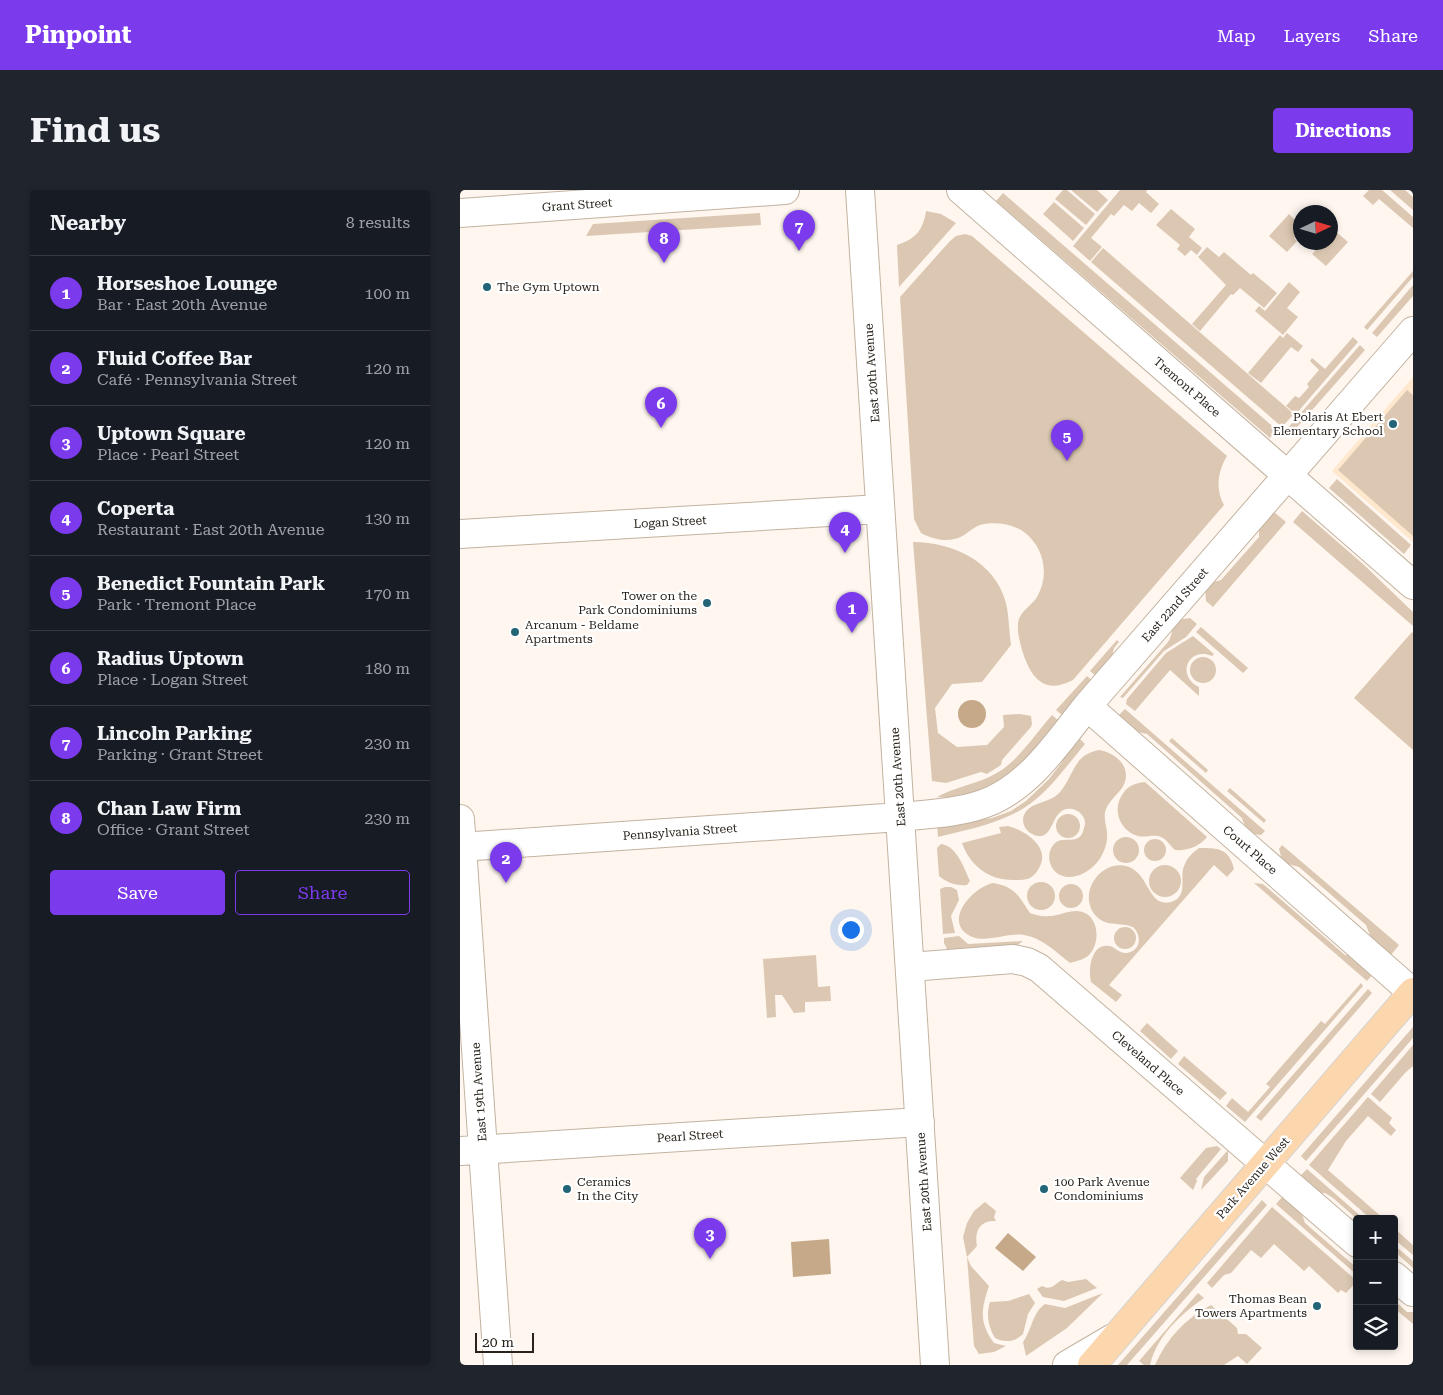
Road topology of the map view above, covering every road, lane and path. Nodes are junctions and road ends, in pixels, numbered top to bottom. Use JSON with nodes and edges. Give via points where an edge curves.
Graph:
{"nodes":[{"id":1,"x":785,"y":190,"type":"edge"},
{"id":2,"x":860,"y":190,"type":"edge"},
{"id":3,"x":964,"y":191,"type":"edge"},
{"id":4,"x":460,"y":214,"type":"edge"},
{"id":5,"x":1413,"y":331,"type":"edge"},
{"id":6,"x":1287,"y":475,"type":"junction"},
{"id":7,"x":880,"y":510,"type":"junction"},
{"id":8,"x":460,"y":534,"type":"edge"},
{"id":9,"x":1413,"y":585,"type":"edge"},
{"id":10,"x":1087,"y":706,"type":"junction"},
{"id":11,"x":900,"y":817,"type":"junction"},
{"id":12,"x":460,"y":819,"type":"edge"},
{"id":13,"x":461,"y":847,"type":"edge"},
{"id":14,"x":910,"y":967,"type":"junction"},
{"id":15,"x":1413,"y":992,"type":"edge"},
{"id":16,"x":920,"y":1122,"type":"junction"},
{"id":17,"x":472,"y":1150,"type":"edge"},
{"id":18,"x":1265,"y":1164,"type":"junction"},
{"id":19,"x":1353,"y":1240,"type":"edge"},
{"id":20,"x":1398,"y":1279,"type":"edge"},
{"id":21,"x":1413,"y":1292,"type":"edge"},
{"id":22,"x":1118,"y":1335,"type":"junction"},
{"id":23,"x":498,"y":1365,"type":"edge"},
{"id":24,"x":935,"y":1365,"type":"edge"},
{"id":25,"x":1067,"y":1365,"type":"edge"},
{"id":26,"x":1092,"y":1365,"type":"edge"}],
"edges":[{"from":1,"to":4,"type":"street","name":"Grant Street"},
{"from":2,"to":7,"type":"street","name":"East 20th Avenue"},
{"from":3,"to":6,"type":"street","name":"Tremont Place"},
{"from":5,"to":6,"type":"street","name":"East 22nd Street"},
{"from":6,"to":9,"type":"street","name":"Tremont Place"},
{"from":6,"to":10,"type":"street","name":"East 22nd Street"},
{"from":7,"to":8,"type":"street","name":"Logan Street"},
{"from":7,"to":11,"type":"street","name":"East 20th Avenue"},
{"from":10,"to":11,"type":"street","name":"East 22nd Street","via":[[1039,764],[998,797],[961,809]]},
{"from":10,"to":15,"type":"street","name":"Court Place"},
{"from":11,"to":13,"type":"street","name":"Pennsylvania Street"},
{"from":11,"to":14,"type":"street","name":"East 20th Avenue"},
{"from":12,"to":13,"type":"street","name":"East 19th Avenue"},
{"from":13,"to":17,"type":"street","name":"East 19th Avenue"},
{"from":14,"to":16,"type":"street","name":"East 20th Avenue"},
{"from":14,"to":18,"type":"street","name":"Cleveland Place","via":[[1013,960],[1033,964]]},
{"from":15,"to":18,"type":"main road","name":"Park Avenue West"},
{"from":16,"to":17,"type":"street","name":"Pearl Street"},
{"from":16,"to":24,"type":"street","name":"East 20th Avenue"},
{"from":17,"to":23,"type":"street","name":"East 19th Avenue"},
{"from":18,"to":19,"type":"street","name":"Cleveland Place"},
{"from":18,"to":22,"type":"main road","name":"Park Avenue West"},
{"from":20,"to":21,"type":"street"},
{"from":22,"to":25,"type":"street"},
{"from":22,"to":26,"type":"main road","name":"Park Avenue West"}]}
